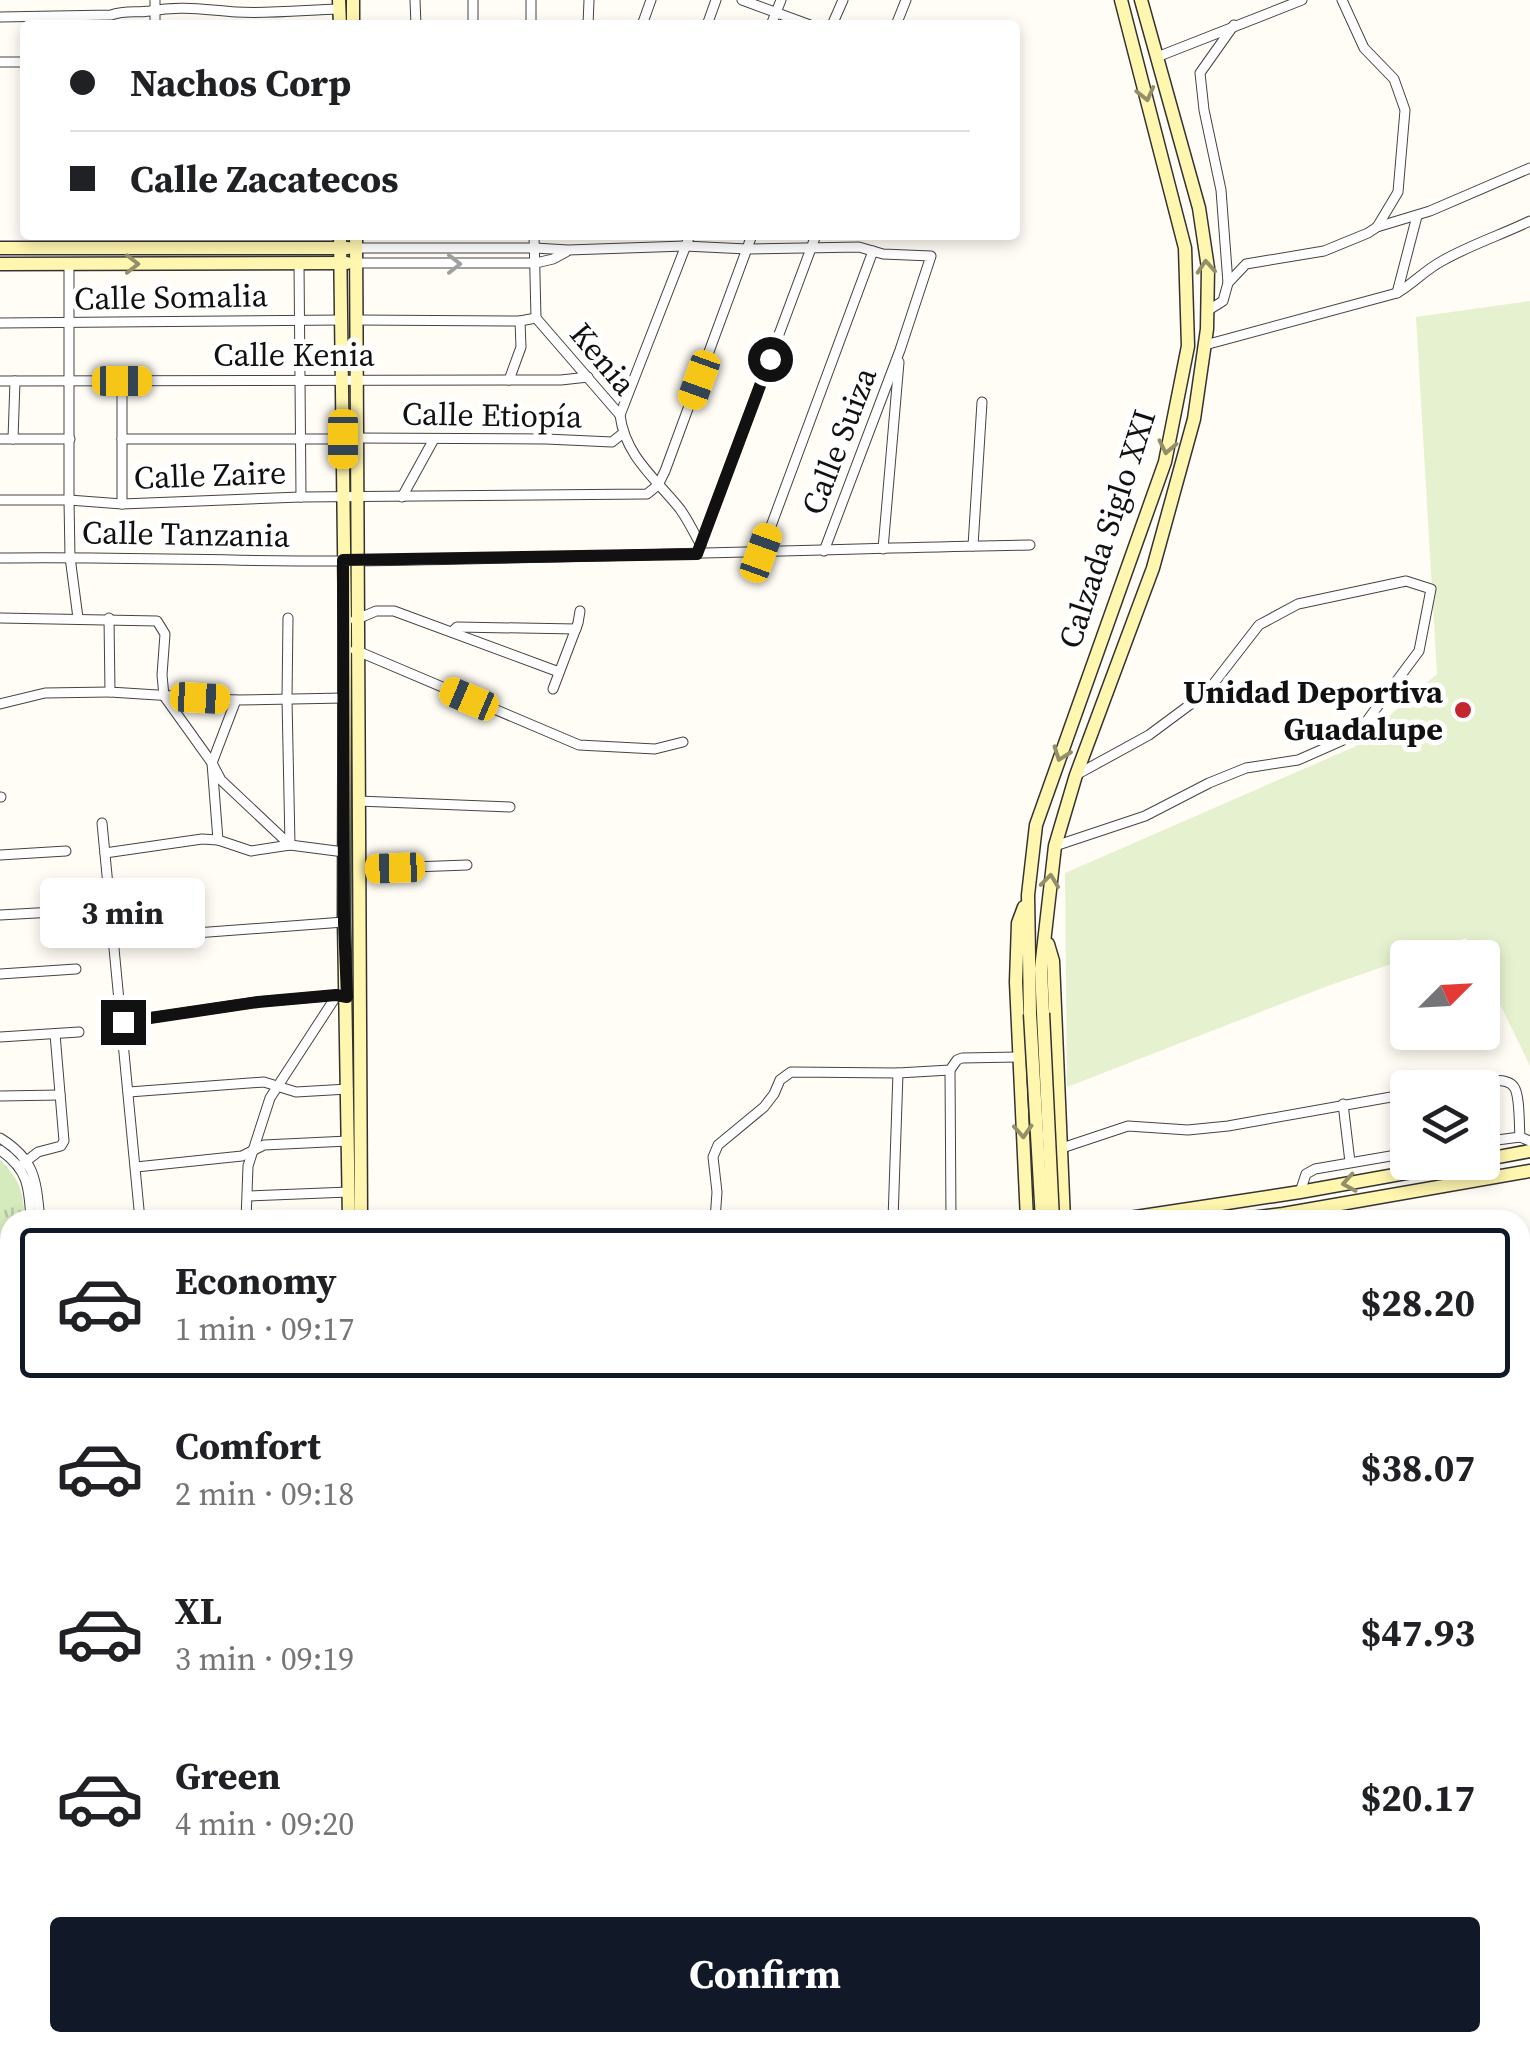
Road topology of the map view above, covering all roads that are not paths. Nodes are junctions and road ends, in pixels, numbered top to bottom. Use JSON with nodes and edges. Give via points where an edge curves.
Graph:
{"nodes":[{"id":1,"x":94,"y":0,"type":"edge"},
{"id":2,"x":237,"y":0,"type":"edge"},
{"id":3,"x":742,"y":0,"type":"edge"},
{"id":4,"x":780,"y":0,"type":"edge"},
{"id":5,"x":1120,"y":0,"type":"edge"},
{"id":6,"x":1142,"y":0,"type":"edge"},
{"id":7,"x":1302,"y":0,"type":"edge"},
{"id":8,"x":1342,"y":0,"type":"edge"},
{"id":9,"x":155,"y":4,"type":"edge"},
{"id":10,"x":200,"y":4,"type":"edge"},
{"id":11,"x":339,"y":5,"type":"edge"},
{"id":12,"x":238,"y":12,"type":"junction"},
{"id":13,"x":776,"y":13,"type":"junction"},
{"id":14,"x":95,"y":16,"type":"junction"},
{"id":15,"x":0,"y":17,"type":"edge"},
{"id":16,"x":773,"y":20,"type":"edge"},
{"id":17,"x":796,"y":20,"type":"edge"},
{"id":18,"x":1234,"y":25,"type":"junction"},
{"id":19,"x":1157,"y":57,"type":"junction"},
{"id":20,"x":1530,"y":168,"type":"edge"},
{"id":21,"x":1417,"y":216,"type":"junction"},
{"id":22,"x":1530,"y":222,"type":"edge"},
{"id":23,"x":1376,"y":227,"type":"junction"},
{"id":24,"x":413,"y":240,"type":"edge"},
{"id":25,"x":474,"y":240,"type":"edge"},
{"id":26,"x":534,"y":240,"type":"edge"},
{"id":27,"x":560,"y":240,"type":"edge"},
{"id":28,"x":625,"y":240,"type":"edge"},
{"id":29,"x":688,"y":240,"type":"edge"},
{"id":30,"x":750,"y":240,"type":"edge"},
{"id":31,"x":814,"y":240,"type":"edge"},
{"id":32,"x":356,"y":241,"type":"edge"},
{"id":33,"x":340,"y":242,"type":"edge"},
{"id":34,"x":685,"y":246,"type":"junction"},
{"id":35,"x":622,"y":247,"type":"junction"},
{"id":36,"x":0,"y":248,"type":"edge"},
{"id":37,"x":412,"y":248,"type":"junction"},
{"id":38,"x":475,"y":248,"type":"junction"},
{"id":39,"x":535,"y":248,"type":"junction"},
{"id":40,"x":747,"y":248,"type":"junction"},
{"id":41,"x":811,"y":248,"type":"junction"},
{"id":42,"x":872,"y":251,"type":"junction"},
{"id":43,"x":554,"y":254,"type":"junction"},
{"id":44,"x":299,"y":263,"type":"junction"},
{"id":45,"x":341,"y":263,"type":"junction"},
{"id":46,"x":356,"y":263,"type":"junction"},
{"id":47,"x":536,"y":263,"type":"junction"},
{"id":48,"x":0,"y":264,"type":"edge"},
{"id":49,"x":70,"y":264,"type":"junction"},
{"id":50,"x":1228,"y":283,"type":"junction"},
{"id":51,"x":1396,"y":293,"type":"junction"},
{"id":52,"x":1207,"y":312,"type":"junction"},
{"id":53,"x":536,"y":318,"type":"junction"},
{"id":54,"x":300,"y":320,"type":"junction"},
{"id":55,"x":342,"y":320,"type":"junction"},
{"id":56,"x":357,"y":320,"type":"junction"},
{"id":57,"x":520,"y":322,"type":"junction"},
{"id":58,"x":0,"y":323,"type":"edge"},
{"id":59,"x":70,"y":323,"type":"junction"},
{"id":60,"x":1204,"y":345,"type":"junction"},
{"id":61,"x":900,"y":350,"type":"junction"},
{"id":62,"x":588,"y":377,"type":"junction"},
{"id":63,"x":300,"y":380,"type":"junction"},
{"id":64,"x":350,"y":380,"type":"junction"},
{"id":65,"x":509,"y":380,"type":"junction"},
{"id":66,"x":0,"y":381,"type":"edge"},
{"id":67,"x":15,"y":381,"type":"junction"},
{"id":68,"x":122,"y":381,"type":"junction"},
{"id":69,"x":70,"y":382,"type":"junction"},
{"id":70,"x":982,"y":402,"type":"dead end"},
{"id":71,"x":620,"y":416,"type":"junction"},
{"id":72,"x":622,"y":434,"type":"junction"},
{"id":73,"x":299,"y":438,"type":"junction"},
{"id":74,"x":434,"y":438,"type":"junction"},
{"id":75,"x":0,"y":439,"type":"edge"},
{"id":76,"x":13,"y":439,"type":"junction"},
{"id":77,"x":122,"y":439,"type":"junction"},
{"id":78,"x":350,"y":439,"type":"junction"},
{"id":79,"x":70,"y":440,"type":"junction"},
{"id":80,"x":658,"y":485,"type":"junction"},
{"id":81,"x":301,"y":497,"type":"junction"},
{"id":82,"x":402,"y":497,"type":"junction"},
{"id":83,"x":343,"y":498,"type":"junction"},
{"id":84,"x":358,"y":498,"type":"junction"},
{"id":85,"x":0,"y":500,"type":"edge"},
{"id":86,"x":69,"y":500,"type":"junction"},
{"id":87,"x":122,"y":504,"type":"junction"},
{"id":88,"x":1030,"y":545,"type":"dead end"},
{"id":89,"x":972,"y":546,"type":"junction"},
{"id":90,"x":883,"y":549,"type":"junction"},
{"id":91,"x":699,"y":550,"type":"junction"},
{"id":92,"x":824,"y":550,"type":"junction"},
{"id":93,"x":761,"y":553,"type":"junction"},
{"id":94,"x":70,"y":557,"type":"junction"},
{"id":95,"x":0,"y":558,"type":"edge"},
{"id":96,"x":350,"y":560,"type":"junction"},
{"id":97,"x":580,"y":611,"type":"dead end"},
{"id":98,"x":0,"y":618,"type":"edge"},
{"id":99,"x":78,"y":618,"type":"junction"},
{"id":100,"x":109,"y":618,"type":"junction"},
{"id":101,"x":288,"y":618,"type":"dead end"},
{"id":102,"x":352,"y":621,"type":"junction"},
{"id":103,"x":576,"y":630,"type":"junction"},
{"id":104,"x":452,"y":632,"type":"junction"},
{"id":105,"x":345,"y":643,"type":"junction"},
{"id":106,"x":359,"y":653,"type":"junction"},
{"id":107,"x":559,"y":672,"type":"junction"},
{"id":108,"x":553,"y":689,"type":"dead end"},
{"id":109,"x":110,"y":692,"type":"junction"},
{"id":110,"x":164,"y":696,"type":"junction"},
{"id":111,"x":344,"y":698,"type":"junction"},
{"id":112,"x":286,"y":699,"type":"junction"},
{"id":113,"x":236,"y":700,"type":"junction"},
{"id":114,"x":0,"y":704,"type":"edge"},
{"id":115,"x":683,"y":742,"type":"dead end"},
{"id":116,"x":212,"y":763,"type":"junction"},
{"id":117,"x":1076,"y":774,"type":"junction"},
{"id":118,"x":358,"y":801,"type":"junction"},
{"id":119,"x":510,"y":807,"type":"dead end"},
{"id":120,"x":102,"y":823,"type":"dead end"},
{"id":121,"x":218,"y":840,"type":"junction"},
{"id":122,"x":290,"y":845,"type":"junction"},
{"id":123,"x":1054,"y":846,"type":"junction"},
{"id":124,"x":66,"y":851,"type":"dead end"},
{"id":125,"x":344,"y":852,"type":"junction"},
{"id":126,"x":0,"y":854,"type":"edge"},
{"id":127,"x":105,"y":854,"type":"junction"},
{"id":128,"x":467,"y":866,"type":"dead end"},
{"id":129,"x":359,"y":869,"type":"junction"},
{"id":130,"x":1028,"y":895,"type":"junction"},
{"id":131,"x":72,"y":910,"type":"dead end"},
{"id":132,"x":0,"y":915,"type":"edge"},
{"id":133,"x":344,"y":922,"type":"junction"},
{"id":134,"x":1046,"y":938,"type":"junction"},
{"id":135,"x":115,"y":939,"type":"junction"},
{"id":136,"x":76,"y":969,"type":"dead end"},
{"id":137,"x":0,"y":974,"type":"edge"},
{"id":138,"x":342,"y":996,"type":"junction"},
{"id":139,"x":361,"y":1002,"type":"junction"},
{"id":140,"x":1036,"y":1013,"type":"junction"},
{"id":141,"x":123,"y":1022,"type":"junction"},
{"id":142,"x":79,"y":1032,"type":"dead end"},
{"id":143,"x":55,"y":1034,"type":"junction"},
{"id":144,"x":0,"y":1037,"type":"edge"},
{"id":145,"x":1019,"y":1057,"type":"junction"},
{"id":146,"x":950,"y":1070,"type":"junction"},
{"id":147,"x":898,"y":1073,"type":"junction"},
{"id":148,"x":1500,"y":1080,"type":"edge"},
{"id":149,"x":280,"y":1086,"type":"junction"},
{"id":150,"x":348,"y":1089,"type":"junction"},
{"id":151,"x":129,"y":1092,"type":"junction"},
{"id":152,"x":0,"y":1096,"type":"edge"},
{"id":153,"x":60,"y":1096,"type":"junction"},
{"id":154,"x":1390,"y":1097,"type":"edge"},
{"id":155,"x":1342,"y":1104,"type":"junction"},
{"id":156,"x":0,"y":1138,"type":"edge"},
{"id":157,"x":1525,"y":1139,"type":"edge"},
{"id":158,"x":348,"y":1141,"type":"junction"},
{"id":159,"x":1500,"y":1141,"type":"edge"},
{"id":160,"x":1062,"y":1148,"type":"junction"},
{"id":161,"x":0,"y":1150,"type":"edge"},
{"id":162,"x":1530,"y":1151,"type":"edge"},
{"id":163,"x":253,"y":1152,"type":"junction"},
{"id":164,"x":1390,"y":1156,"type":"edge"},
{"id":165,"x":1500,"y":1157,"type":"edge"},
{"id":166,"x":1350,"y":1162,"type":"junction"},
{"id":167,"x":23,"y":1164,"type":"junction"},
{"id":168,"x":136,"y":1167,"type":"junction"},
{"id":169,"x":1530,"y":1171,"type":"edge"},
{"id":170,"x":1390,"y":1176,"type":"edge"},
{"id":171,"x":1026,"y":1184,"type":"junction"},
{"id":172,"x":1062,"y":1188,"type":"junction"},
{"id":173,"x":349,"y":1192,"type":"junction"},
{"id":174,"x":1300,"y":1192,"type":"junction"},
{"id":175,"x":248,"y":1196,"type":"junction"},
{"id":176,"x":30,"y":1210,"type":"edge"},
{"id":177,"x":39,"y":1210,"type":"edge"},
{"id":178,"x":139,"y":1210,"type":"edge"},
{"id":179,"x":247,"y":1210,"type":"edge"},
{"id":180,"x":349,"y":1210,"type":"edge"},
{"id":181,"x":361,"y":1210,"type":"edge"},
{"id":182,"x":716,"y":1210,"type":"edge"},
{"id":183,"x":893,"y":1210,"type":"edge"},
{"id":184,"x":951,"y":1210,"type":"edge"},
{"id":185,"x":1027,"y":1210,"type":"edge"},
{"id":186,"x":1042,"y":1210,"type":"edge"},
{"id":187,"x":1053,"y":1210,"type":"edge"},
{"id":188,"x":1063,"y":1210,"type":"edge"},
{"id":189,"x":1182,"y":1210,"type":"edge"},
{"id":190,"x":1321,"y":1210,"type":"edge"}],
"edges":[{"from":1,"to":14,"type":"street"},
{"from":2,"to":12,"type":"street"},
{"from":3,"to":13,"type":"street"},
{"from":4,"to":13,"type":"street"},
{"from":5,"to":130,"type":"street","name":"Calzada Siglo XXI","one_way":true,"via":[[1185,248],[1188,346],[1164,462],[1036,825]]},
{"from":6,"to":19,"type":"street","name":"Calzada Siglo XXI"},
{"from":7,"to":18,"type":"street"},
{"from":8,"to":23,"type":"street","via":[[1364,48],[1394,79],[1405,110],[1398,192]]},
{"from":9,"to":10,"type":"street"},
{"from":9,"to":14,"type":"street","via":[[148,11]]},
{"from":10,"to":12,"type":"street"},
{"from":11,"to":12,"type":"street"},
{"from":13,"to":16,"type":"street"},
{"from":13,"to":17,"type":"street"},
{"from":14,"to":15,"type":"street"},
{"from":18,"to":19,"type":"street"},
{"from":18,"to":50,"type":"street","via":[[1200,73],[1221,190]]},
{"from":52,"to":19,"type":"street","name":"Calzada Siglo XXI","one_way":true,"via":[[1198,208]]},
{"from":20,"to":21,"type":"street"},
{"from":21,"to":23,"type":"street"},
{"from":21,"to":51,"type":"street"},
{"from":22,"to":51,"type":"street","via":[[1448,257]]},
{"from":23,"to":50,"type":"street","via":[[1324,251],[1246,264]]},
{"from":24,"to":37,"type":"street"},
{"from":25,"to":38,"type":"street"},
{"from":26,"to":39,"type":"street"},
{"from":27,"to":43,"type":"street"},
{"from":28,"to":35,"type":"street"},
{"from":29,"to":34,"type":"street"},
{"from":30,"to":40,"type":"street"},
{"from":31,"to":41,"type":"street"},
{"from":32,"to":33,"type":"street"},
{"from":32,"to":37,"type":"street"},
{"from":32,"to":46,"type":"street"},
{"from":33,"to":36,"type":"street"},
{"from":33,"to":45,"type":"street"},
{"from":34,"to":35,"type":"street"},
{"from":34,"to":40,"type":"street"},
{"from":34,"to":71,"type":"street"},
{"from":35,"to":43,"type":"street"},
{"from":37,"to":38,"type":"street"},
{"from":38,"to":39,"type":"street"},
{"from":39,"to":43,"type":"street"},
{"from":39,"to":47,"type":"street"},
{"from":40,"to":41,"type":"street"},
{"from":40,"to":80,"type":"street"},
{"from":41,"to":42,"type":"street"},
{"from":41,"to":91,"type":"street"},
{"from":42,"to":61,"type":"street","name":"Calle Suiza","via":[[932,256]]},
{"from":42,"to":93,"type":"street"},
{"from":43,"to":47,"type":"street"},
{"from":44,"to":45,"type":"street"},
{"from":49,"to":44,"type":"street","one_way":true},
{"from":44,"to":54,"type":"street"},
{"from":45,"to":46,"type":"street"},
{"from":45,"to":55,"type":"street"},
{"from":46,"to":47,"type":"street","one_way":true},
{"from":46,"to":56,"type":"street"},
{"from":47,"to":53,"type":"street"},
{"from":48,"to":49,"type":"street"},
{"from":49,"to":59,"type":"street"},
{"from":50,"to":52,"type":"street","via":[[1224,300]]},
{"from":51,"to":60,"type":"street"},
{"from":52,"to":60,"type":"street","name":"Calzada Siglo XXI"},
{"from":53,"to":57,"type":"street"},
{"from":53,"to":62,"type":"street","name":"Kenia"},
{"from":54,"to":55,"type":"street","name":"Calle Somalia"},
{"from":54,"to":59,"type":"street","name":"Calle Somalia"},
{"from":54,"to":63,"type":"street"},
{"from":55,"to":64,"type":"street"},
{"from":56,"to":57,"type":"street"},
{"from":56,"to":64,"type":"street"},
{"from":57,"to":65,"type":"street","via":[[521,346]]},
{"from":58,"to":59,"type":"street","name":"Calle Somalia"},
{"from":59,"to":69,"type":"street"},
{"from":60,"to":117,"type":"street","name":"Calzada Siglo XXI","via":[[1194,419],[1153,568]]},
{"from":61,"to":90,"type":"street","name":"Calle Suiza"},
{"from":61,"to":92,"type":"street","name":"Calle Suiza"},
{"from":62,"to":65,"type":"street","name":"Calle Kenia"},
{"from":62,"to":71,"type":"street","name":"Kenia"},
{"from":63,"to":64,"type":"street","name":"Calle Kenia"},
{"from":63,"to":68,"type":"street","name":"Calle Kenia"},
{"from":63,"to":73,"type":"street"},
{"from":64,"to":65,"type":"street","name":"Calle Kenia"},
{"from":64,"to":78,"type":"street"},
{"from":66,"to":67,"type":"street","name":"Calle Kenia"},
{"from":67,"to":69,"type":"street","name":"Calle Kenia"},
{"from":67,"to":76,"type":"street"},
{"from":68,"to":69,"type":"street","name":"Calle Kenia"},
{"from":68,"to":77,"type":"street"},
{"from":69,"to":79,"type":"street"},
{"from":70,"to":89,"type":"street"},
{"from":71,"to":72,"type":"street","name":"Kenia"},
{"from":72,"to":74,"type":"street","name":"Calle Etiopía","via":[[612,442]]},
{"from":72,"to":80,"type":"street","name":"Kenia"},
{"from":73,"to":77,"type":"street","name":"Calle Etiopía"},
{"from":73,"to":78,"type":"street","name":"Calle Etiopía"},
{"from":73,"to":81,"type":"street"},
{"from":74,"to":78,"type":"street","name":"Calle Etiopía"},
{"from":74,"to":82,"type":"street"},
{"from":75,"to":76,"type":"street"},
{"from":76,"to":79,"type":"street"},
{"from":77,"to":87,"type":"street"},
{"from":78,"to":83,"type":"street"},
{"from":78,"to":84,"type":"street"},
{"from":79,"to":86,"type":"street"},
{"from":80,"to":82,"type":"street","name":"Calle Zaire","via":[[647,494]]},
{"from":80,"to":91,"type":"street","name":"Kenia","via":[[682,512]]},
{"from":81,"to":83,"type":"street","name":"Calle Zaire"},
{"from":81,"to":87,"type":"street","name":"Calle Zaire"},
{"from":82,"to":84,"type":"street","name":"Calle Zaire"},
{"from":83,"to":84,"type":"street","name":"Calle Zaire"},
{"from":83,"to":96,"type":"street"},
{"from":84,"to":96,"type":"street"},
{"from":85,"to":86,"type":"street","name":"Calle Zaire"},
{"from":86,"to":87,"type":"street","name":"Calle Zaire"},
{"from":86,"to":94,"type":"street"},
{"from":88,"to":89,"type":"street","name":"Calle Tanzania"},
{"from":89,"to":90,"type":"street","name":"Calle Tanzania"},
{"from":90,"to":92,"type":"street","name":"Calle Tanzania"},
{"from":91,"to":93,"type":"street","name":"Calle Tanzania"},
{"from":91,"to":96,"type":"street","name":"Calle Tanzania"},
{"from":92,"to":93,"type":"street","name":"Calle Tanzania"},
{"from":94,"to":95,"type":"street","name":"Calle Tanzania"},
{"from":94,"to":96,"type":"street","name":"Calle Tanzania"},
{"from":94,"to":99,"type":"street"},
{"from":96,"to":102,"type":"street"},
{"from":97,"to":103,"type":"street"},
{"from":98,"to":99,"type":"street"},
{"from":99,"to":100,"type":"street"},
{"from":100,"to":109,"type":"street"},
{"from":100,"to":110,"type":"street","via":[[157,621],[162,627]]},
{"from":101,"to":112,"type":"street"},
{"from":102,"to":104,"type":"street","via":[[376,610],[394,611]]},
{"from":102,"to":105,"type":"street"},
{"from":102,"to":106,"type":"street"},
{"from":103,"to":104,"type":"street"},
{"from":103,"to":107,"type":"street"},
{"from":104,"to":107,"type":"street"},
{"from":105,"to":106,"type":"street"},
{"from":105,"to":111,"type":"street"},
{"from":106,"to":115,"type":"street","via":[[579,744],[655,749]]},
{"from":106,"to":118,"type":"street"},
{"from":107,"to":108,"type":"street"},
{"from":109,"to":110,"type":"street"},
{"from":109,"to":114,"type":"street","via":[[45,694]]},
{"from":110,"to":113,"type":"street"},
{"from":110,"to":116,"type":"street"},
{"from":111,"to":112,"type":"street"},
{"from":111,"to":125,"type":"street"},
{"from":112,"to":113,"type":"street"},
{"from":112,"to":122,"type":"street"},
{"from":113,"to":116,"type":"street"},
{"from":116,"to":121,"type":"street"},
{"from":116,"to":122,"type":"street","via":[[221,780]]},
{"from":117,"to":123,"type":"street","name":"Calzada Siglo XXI"},
{"from":117,"to":123,"type":"street","via":[[1148,735],[1207,692],[1259,625],[1298,604],[1406,581],[1431,590],[1418,651],[1357,734],[1298,760],[1246,768],[1145,816]]},
{"from":118,"to":119,"type":"street"},
{"from":118,"to":129,"type":"street"},
{"from":120,"to":127,"type":"street"},
{"from":121,"to":122,"type":"street","via":[[251,850]]},
{"from":121,"to":127,"type":"street"},
{"from":122,"to":125,"type":"street"},
{"from":134,"to":123,"type":"street","name":"Calzada Siglo XXI","one_way":true},
{"from":124,"to":126,"type":"street"},
{"from":125,"to":133,"type":"street"},
{"from":127,"to":135,"type":"street"},
{"from":128,"to":129,"type":"street"},
{"from":129,"to":139,"type":"street"},
{"from":130,"to":140,"type":"street","name":"Calzada Siglo XXI"},
{"from":130,"to":145,"type":"street","name":"Calzada Siglo XXI","via":[[1016,956]]},
{"from":131,"to":132,"type":"street"},
{"from":133,"to":135,"type":"street"},
{"from":133,"to":138,"type":"street"},
{"from":134,"to":140,"type":"street","name":"Calzada Siglo XXI"},
{"from":134,"to":160,"type":"street","via":[[1054,961]]},
{"from":135,"to":141,"type":"street"},
{"from":136,"to":137,"type":"street"},
{"from":138,"to":139,"type":"street"},
{"from":138,"to":141,"type":"street"},
{"from":138,"to":149,"type":"street"},
{"from":138,"to":150,"type":"street"},
{"from":139,"to":181,"type":"street"},
{"from":140,"to":186,"type":"street","bridge":true},
{"from":140,"to":187,"type":"street","name":"Calzada Siglo XXI","bridge":true},
{"from":141,"to":151,"type":"street"},
{"from":142,"to":143,"type":"street"},
{"from":143,"to":144,"type":"street"},
{"from":143,"to":153,"type":"street"},
{"from":145,"to":146,"type":"street","via":[[962,1058]]},
{"from":145,"to":171,"type":"street","name":"Calzada Siglo XXI","one_way":true},
{"from":146,"to":147,"type":"street"},
{"from":146,"to":184,"type":"street"},
{"from":147,"to":182,"type":"street","via":[[784,1076],[764,1107],[718,1145]]},
{"from":147,"to":183,"type":"street"},
{"from":148,"to":157,"type":"street","via":[[1516,1089]]},
{"from":149,"to":150,"type":"street","via":[[296,1092]]},
{"from":149,"to":151,"type":"street"},
{"from":149,"to":163,"type":"street"},
{"from":150,"to":158,"type":"street"},
{"from":151,"to":168,"type":"street"},
{"from":152,"to":153,"type":"street"},
{"from":153,"to":167,"type":"street","via":[[64,1141]]},
{"from":154,"to":155,"type":"street"},
{"from":155,"to":160,"type":"street","via":[[1228,1126],[1128,1126]]},
{"from":155,"to":166,"type":"street"},
{"from":156,"to":167,"type":"street","via":[[14,1146]]},
{"from":157,"to":159,"type":"street"},
{"from":158,"to":163,"type":"street"},
{"from":158,"to":173,"type":"street"},
{"from":160,"to":172,"type":"street"},
{"from":161,"to":167,"type":"street"},
{"from":162,"to":165,"type":"street"},
{"from":163,"to":168,"type":"street"},
{"from":163,"to":175,"type":"street"},
{"from":164,"to":166,"type":"street"},
{"from":166,"to":174,"type":"street","via":[[1306,1174]]},
{"from":167,"to":176,"type":"street"},
{"from":167,"to":177,"type":"street","via":[[34,1174]]},
{"from":168,"to":178,"type":"street"},
{"from":169,"to":190,"type":"street"},
{"from":170,"to":174,"type":"street","one_way":true},
{"from":171,"to":172,"type":"street","via":[[1044,1193]]},
{"from":171,"to":185,"type":"street","name":"Calzada Siglo XXI"},
{"from":172,"to":188,"type":"street"},
{"from":173,"to":175,"type":"street"},
{"from":173,"to":180,"type":"street"},
{"from":174,"to":189,"type":"street"},
{"from":175,"to":179,"type":"street"}]}
